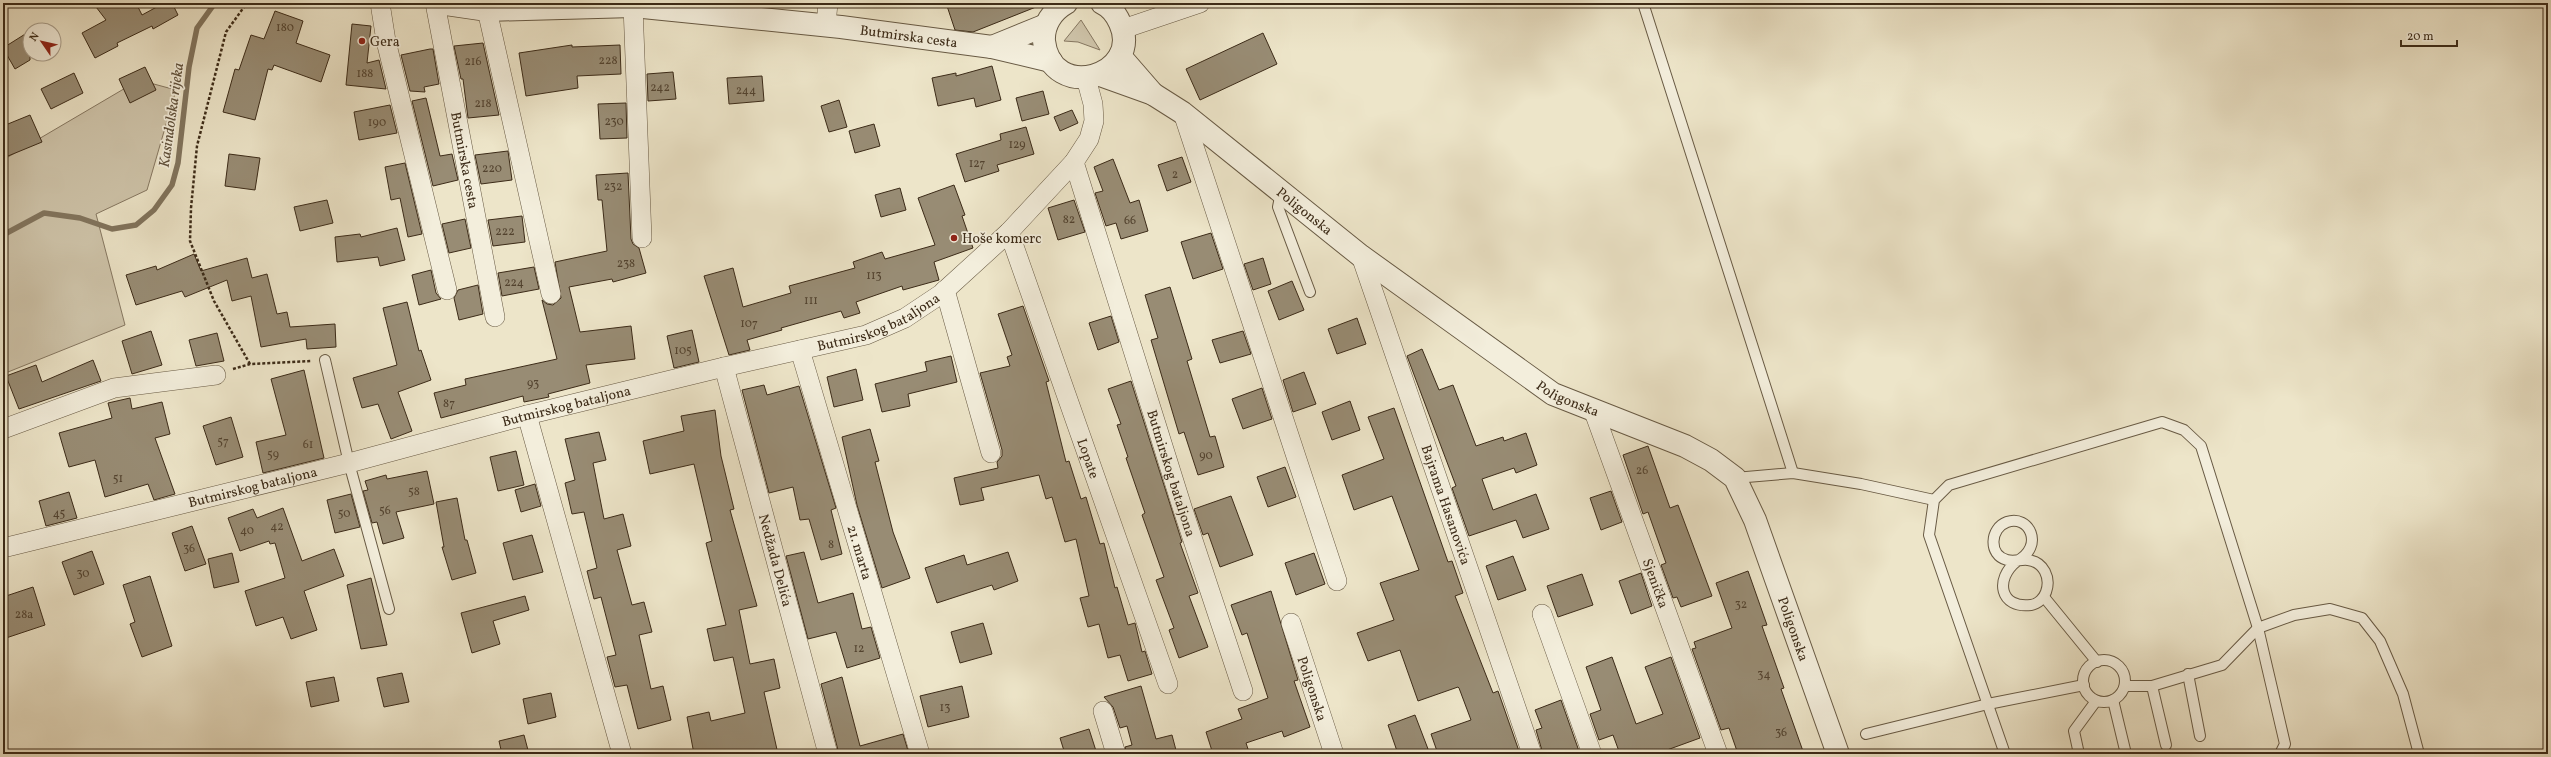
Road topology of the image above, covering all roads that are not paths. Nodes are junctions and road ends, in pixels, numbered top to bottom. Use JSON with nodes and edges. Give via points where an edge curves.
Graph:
{"nodes":[{"id":1,"x":380,"y":3,"type":"edge"},
{"id":2,"x":435,"y":3,"type":"edge"},
{"id":3,"x":439,"y":3,"type":"edge"},
{"id":4,"x":828,"y":3,"type":"edge"},
{"id":5,"x":1102,"y":3,"type":"edge"},
{"id":6,"x":1200,"y":3,"type":"edge"},
{"id":7,"x":1643,"y":3,"type":"edge"},
{"id":8,"x":1061,"y":4,"type":"edge"},
{"id":9,"x":633,"y":6,"type":"junction"},
{"id":10,"x":487,"y":10,"type":"junction"},
{"id":11,"x":826,"y":25,"type":"junction"},
{"id":12,"x":1046,"y":25,"type":"junction"},
{"id":13,"x":1123,"y":28,"type":"junction"},
{"id":14,"x":992,"y":47,"type":"junction"},
{"id":15,"x":1120,"y":56,"type":"junction"},
{"id":16,"x":1051,"y":61,"type":"junction"},
{"id":17,"x":1093,"y":76,"type":"junction"},
{"id":18,"x":1153,"y":94,"type":"junction"},
{"id":19,"x":1183,"y":113,"type":"junction"},
{"id":20,"x":1074,"y":162,"type":"junction"},
{"id":21,"x":1281,"y":192,"type":"junction"},
{"id":22,"x":1009,"y":232,"type":"junction"},
{"id":23,"x":642,"y":238,"type":"dead end"},
{"id":24,"x":1361,"y":256,"type":"junction"},
{"id":25,"x":448,"y":290,"type":"dead end"},
{"id":26,"x":945,"y":290,"type":"junction"},
{"id":27,"x":1310,"y":292,"type":"dead end"},
{"id":28,"x":551,"y":294,"type":"dead end"},
{"id":29,"x":494,"y":317,"type":"dead end"},
{"id":30,"x":800,"y":350,"type":"junction"},
{"id":31,"x":325,"y":360,"type":"road end"},
{"id":32,"x":724,"y":367,"type":"junction"},
{"id":33,"x":216,"y":375,"type":"road end"},
{"id":34,"x":1594,"y":412,"type":"junction"},
{"id":35,"x":527,"y":415,"type":"junction"},
{"id":36,"x":3,"y":429,"type":"edge"},
{"id":37,"x":991,"y":453,"type":"dead end"},
{"id":38,"x":349,"y":463,"type":"junction"},
{"id":39,"x":1793,"y":473,"type":"junction"},
{"id":40,"x":1735,"y":478,"type":"junction"},
{"id":41,"x":1934,"y":500,"type":"junction"},
{"id":42,"x":3,"y":548,"type":"edge"},
{"id":43,"x":2017,"y":560,"type":"junction"},
{"id":44,"x":1337,"y":581,"type":"dead end"},
{"id":45,"x":2044,"y":597,"type":"junction"},
{"id":46,"x":389,"y":608,"type":"dead end"},
{"id":47,"x":1542,"y":614,"type":"dead end"},
{"id":48,"x":1291,"y":623,"type":"dead end"},
{"id":49,"x":2258,"y":628,"type":"junction"},
{"id":50,"x":2097,"y":662,"type":"junction"},
{"id":51,"x":2188,"y":674,"type":"junction"},
{"id":52,"x":1168,"y":684,"type":"dead end"},
{"id":53,"x":2084,"y":684,"type":"junction"},
{"id":54,"x":2125,"y":686,"type":"junction"},
{"id":55,"x":2152,"y":686,"type":"junction"},
{"id":56,"x":1243,"y":691,"type":"dead end"},
{"id":57,"x":2113,"y":700,"type":"junction"},
{"id":58,"x":2096,"y":701,"type":"junction"},
{"id":59,"x":1988,"y":704,"type":"junction"},
{"id":60,"x":1103,"y":711,"type":"dead end"},
{"id":61,"x":1866,"y":734,"type":"dead end"},
{"id":62,"x":2200,"y":736,"type":"dead end"},
{"id":63,"x":2166,"y":745,"type":"dead end"},
{"id":64,"x":622,"y":754,"type":"edge"},
{"id":65,"x":828,"y":754,"type":"edge"},
{"id":66,"x":920,"y":754,"type":"edge"},
{"id":67,"x":1116,"y":754,"type":"edge"},
{"id":68,"x":1334,"y":754,"type":"edge"},
{"id":69,"x":1532,"y":754,"type":"edge"},
{"id":70,"x":1592,"y":754,"type":"edge"},
{"id":71,"x":1718,"y":754,"type":"edge"},
{"id":72,"x":1838,"y":754,"type":"edge"},
{"id":73,"x":2005,"y":754,"type":"edge"},
{"id":74,"x":2079,"y":754,"type":"edge"},
{"id":75,"x":2126,"y":754,"type":"edge"},
{"id":76,"x":2280,"y":754,"type":"edge"},
{"id":77,"x":2419,"y":754,"type":"edge"}],
"edges":[{"from":1,"to":25,"type":"street","via":[[386,41]]},
{"from":2,"to":29,"type":"street","name":"Butmirska cesta"},
{"from":3,"to":10,"type":"street","name":"Butmirska cesta"},
{"from":4,"to":11,"type":"street"},
{"from":5,"to":13,"type":"street","via":[[1117,16]]},
{"from":6,"to":13,"type":"street"},
{"from":7,"to":39,"type":"lane"},
{"from":8,"to":12,"type":"street"},
{"from":9,"to":10,"type":"street","name":"Butmirska cesta"},
{"from":9,"to":11,"type":"street","name":"Butmirska cesta"},
{"from":9,"to":23,"type":"street"},
{"from":10,"to":28,"type":"street"},
{"from":11,"to":14,"type":"street","name":"Butmirska cesta"},
{"from":12,"to":14,"type":"street","name":"Butmirska cesta"},
{"from":12,"to":16,"type":"street","via":[[1045,48]]},
{"from":13,"to":15,"type":"street","via":[[1124,42]]},
{"from":14,"to":16,"type":"street","name":"Butmirska cesta"},
{"from":15,"to":17,"type":"street","via":[[1111,67]]},
{"from":15,"to":18,"type":"street","name":"Poligonska"},
{"from":16,"to":17,"type":"street","name":"Poligonska","via":[[1060,70],[1072,76]]},
{"from":17,"to":18,"type":"street","name":"Poligonska"},
{"from":17,"to":20,"type":"street","name":"Butmirskog bataljona","via":[[1094,121],[1089,139]]},
{"from":18,"to":19,"type":"street","name":"Poligonska"},
{"from":19,"to":21,"type":"street","name":"Poligonska"},
{"from":19,"to":44,"type":"street"},
{"from":20,"to":22,"type":"street","name":"Butmirskog bataljona"},
{"from":20,"to":56,"type":"street","name":"Butmirskog bataljona","via":[[1183,510]]},
{"from":21,"to":24,"type":"street","name":"Poligonska"},
{"from":21,"to":27,"type":"lane","via":[[1278,206]]},
{"from":22,"to":26,"type":"street","name":"Butmirskog bataljona"},
{"from":22,"to":52,"type":"street","name":"Lopate"},
{"from":24,"to":34,"type":"street","name":"Poligonska","via":[[1553,394]]},
{"from":24,"to":69,"type":"street","name":"Bajrama Hasanovića"},
{"from":26,"to":30,"type":"street","name":"Butmirskog bataljona","via":[[905,318],[866,335]]},
{"from":26,"to":37,"type":"street"},
{"from":30,"to":32,"type":"street","name":"Butmirskog bataljona"},
{"from":30,"to":66,"type":"street","name":"21. marta"},
{"from":31,"to":38,"type":"lane"},
{"from":32,"to":35,"type":"street","name":"Butmirskog bataljona"},
{"from":32,"to":65,"type":"street","name":"Nedžada Delića"},
{"from":33,"to":36,"type":"street","via":[[114,388]]},
{"from":34,"to":40,"type":"street","name":"Poligonska","via":[[1685,446],[1711,460]]},
{"from":34,"to":71,"type":"street","name":"Sjenička"},
{"from":35,"to":38,"type":"street","name":"Butmirskog bataljona"},
{"from":35,"to":64,"type":"street"},
{"from":38,"to":42,"type":"street","name":"Butmirskog bataljona"},
{"from":38,"to":46,"type":"lane"},
{"from":39,"to":40,"type":"lane"},
{"from":39,"to":41,"type":"lane"},
{"from":40,"to":72,"type":"street","name":"Poligonska","via":[[1755,520]]},
{"from":41,"to":49,"type":"lane","via":[[1949,485],[2162,422],[2184,430],[2201,446]]},
{"from":41,"to":59,"type":"lane","via":[[1929,535]]},
{"from":43,"to":43,"type":"lane","via":[[2007,560],[1998,555],[1993,545],[1993,535],[1999,526],[2008,521],[2019,521],[2028,527],[2032,536],[2032,547],[2027,556]]},
{"from":43,"to":45,"type":"lane","via":[[2029,560],[2040,565],[2047,574],[2048,586]]},
{"from":43,"to":45,"type":"lane","via":[[2008,568],[2002,579],[2004,592],[2011,601],[2022,606],[2034,604]]},
{"from":45,"to":50,"type":"lane"},
{"from":47,"to":70,"type":"street"},
{"from":48,"to":68,"type":"street","name":"Poligonska"},
{"from":49,"to":51,"type":"lane","via":[[2222,664]]},
{"from":49,"to":76,"type":"lane","via":[[2285,744]]},
{"from":49,"to":77,"type":"lane","via":[[2294,615],[2330,609],[2362,618],[2380,642],[2400,687]]},
{"from":50,"to":53,"type":"lane","via":[[2089,667],[2084,675]]},
{"from":50,"to":54,"type":"lane","via":[[2105,660],[2118,666],[2123,672]]},
{"from":51,"to":55,"type":"lane"},
{"from":51,"to":62,"type":"lane"},
{"from":53,"to":58,"type":"lane","via":[[2088,694]]},
{"from":53,"to":59,"type":"lane"},
{"from":54,"to":55,"type":"lane"},
{"from":54,"to":57,"type":"lane","via":[[2120,695]]},
{"from":55,"to":63,"type":"lane"},
{"from":57,"to":58,"type":"lane"},
{"from":57,"to":75,"type":"lane"},
{"from":58,"to":74,"type":"lane","via":[[2074,731]]},
{"from":59,"to":61,"type":"lane"},
{"from":59,"to":73,"type":"lane"},
{"from":60,"to":67,"type":"street"}]}
